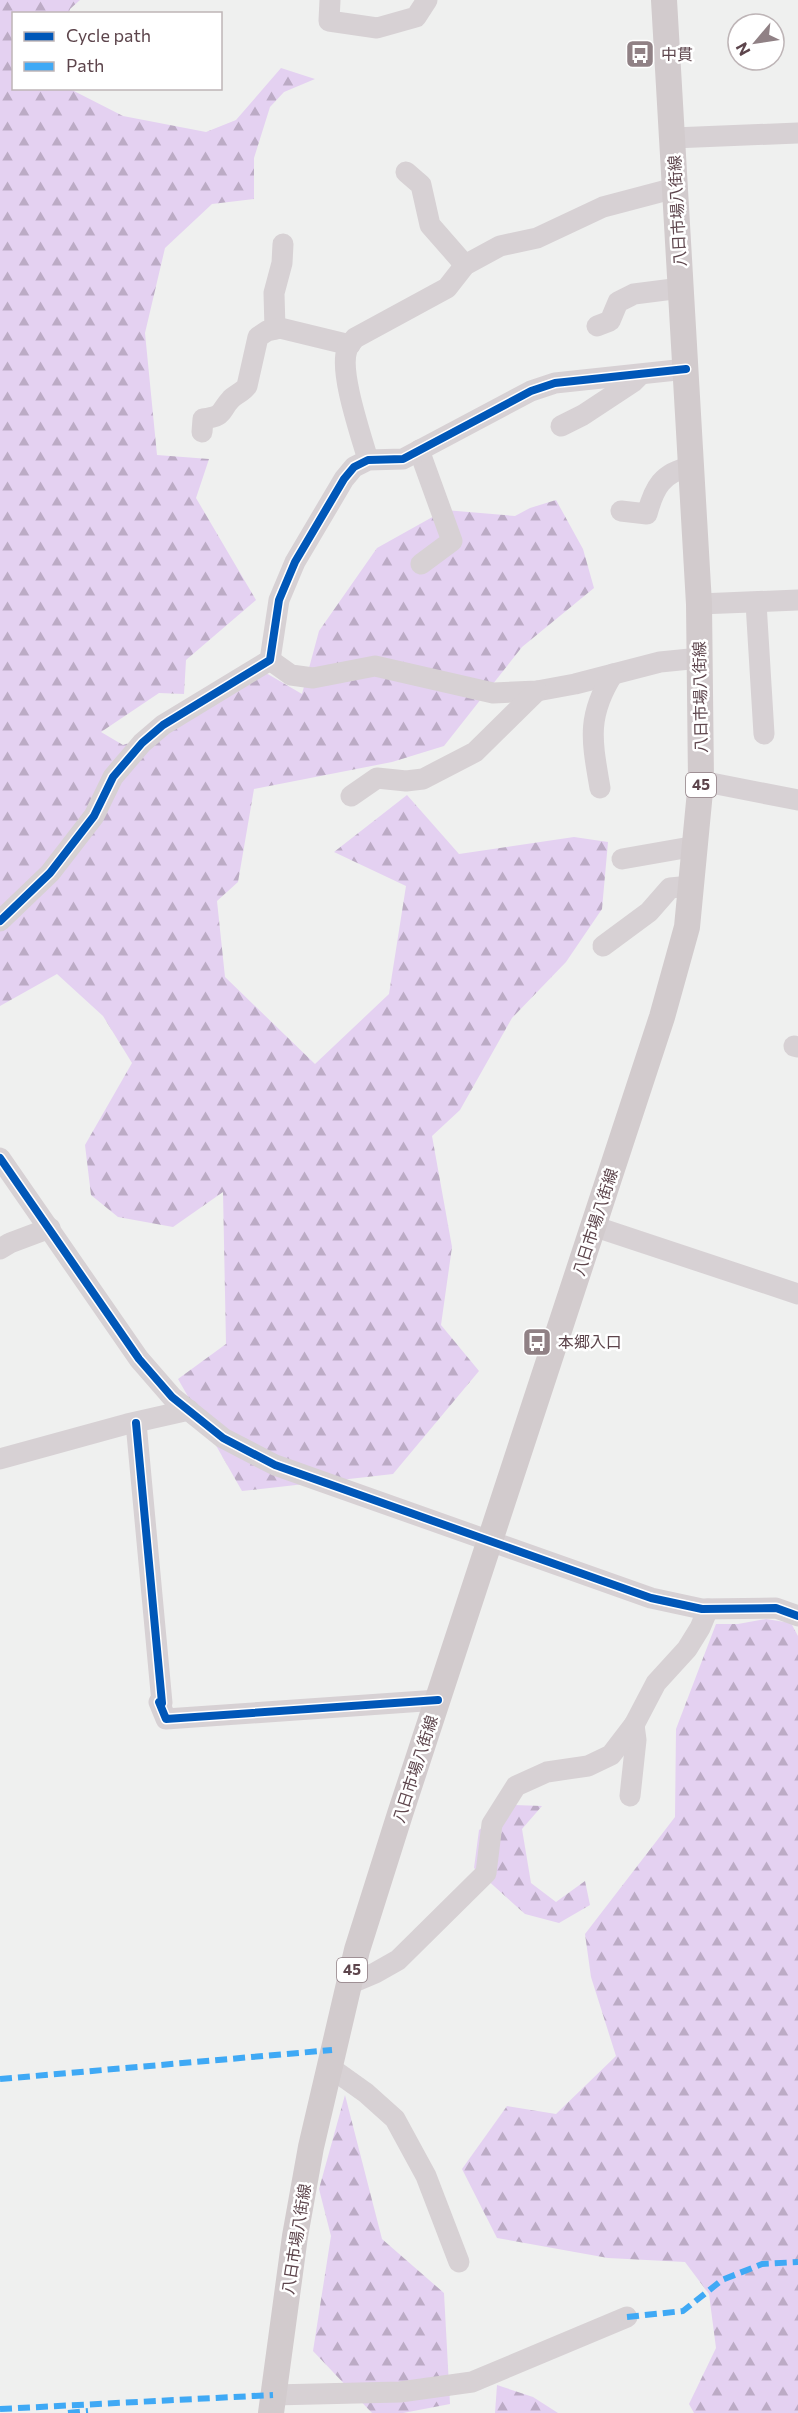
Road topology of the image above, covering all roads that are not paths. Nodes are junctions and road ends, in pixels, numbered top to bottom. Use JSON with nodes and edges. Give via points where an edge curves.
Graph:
{"nodes":[{"id":1,"x":330,"y":0,"type":"edge"},
{"id":2,"x":427,"y":0,"type":"edge"},
{"id":3,"x":664,"y":0,"type":"edge"},
{"id":4,"x":798,"y":133,"type":"edge"},
{"id":5,"x":673,"y":138,"type":"junction"},
{"id":6,"x":406,"y":172,"type":"dead end"},
{"id":7,"x":675,"y":188,"type":"junction"},
{"id":8,"x":283,"y":244,"type":"dead end"},
{"id":9,"x":465,"y":265,"type":"junction"},
{"id":10,"x":681,"y":288,"type":"junction"},
{"id":11,"x":597,"y":326,"type":"dead end"},
{"id":12,"x":275,"y":329,"type":"junction"},
{"id":13,"x":350,"y":345,"type":"junction"},
{"id":14,"x":686,"y":369,"type":"junction"},
{"id":15,"x":640,"y":375,"type":"junction"},
{"id":16,"x":561,"y":426,"type":"dead end"},
{"id":17,"x":202,"y":432,"type":"dead end"},
{"id":18,"x":419,"y":450,"type":"junction"},
{"id":19,"x":368,"y":460,"type":"junction"},
{"id":20,"x":691,"y":467,"type":"junction"},
{"id":21,"x":621,"y":511,"type":"dead end"},
{"id":22,"x":421,"y":564,"type":"dead end"},
{"id":23,"x":798,"y":600,"type":"edge"},
{"id":24,"x":756,"y":603,"type":"junction"},
{"id":25,"x":699,"y":604,"type":"junction"},
{"id":26,"x":700,"y":658,"type":"junction"},
{"id":27,"x":270,"y":660,"type":"junction"},
{"id":28,"x":613,"y":674,"type":"junction"},
{"id":29,"x":537,"y":691,"type":"junction"},
{"id":30,"x":765,"y":734,"type":"dead end"},
{"id":31,"x":701,"y":782,"type":"junction"},
{"id":32,"x":600,"y":788,"type":"dead end"},
{"id":33,"x":351,"y":796,"type":"dead end"},
{"id":34,"x":798,"y":800,"type":"edge"},
{"id":35,"x":696,"y":846,"type":"junction"},
{"id":36,"x":622,"y":859,"type":"dead end"},
{"id":37,"x":691,"y":886,"type":"junction"},
{"id":38,"x":0,"y":921,"type":"edge"},
{"id":39,"x":603,"y":946,"type":"dead end"},
{"id":40,"x":0,"y":1158,"type":"edge"},
{"id":41,"x":593,"y":1226,"type":"junction"},
{"id":42,"x":50,"y":1228,"type":"junction"},
{"id":43,"x":0,"y":1249,"type":"edge"},
{"id":44,"x":798,"y":1293,"type":"edge"},
{"id":45,"x":189,"y":1410,"type":"junction"},
{"id":46,"x":136,"y":1423,"type":"junction"},
{"id":47,"x":0,"y":1459,"type":"edge"},
{"id":48,"x":489,"y":1540,"type":"junction"},
{"id":49,"x":708,"y":1608,"type":"junction"},
{"id":50,"x":798,"y":1616,"type":"edge"},
{"id":51,"x":438,"y":1700,"type":"junction"},
{"id":52,"x":634,"y":1725,"type":"junction"},
{"id":53,"x":630,"y":1796,"type":"dead end"},
{"id":54,"x":349,"y":1984,"type":"junction"},
{"id":55,"x":328,"y":2070,"type":"junction"},
{"id":56,"x":459,"y":2262,"type":"dead end"},
{"id":57,"x":627,"y":2317,"type":"dead end"},
{"id":58,"x":272,"y":2404,"type":"edge"}],
"edges":[{"from":1,"to":2,"type":"street","via":[[329,21],[377,28],[416,17]]},
{"from":3,"to":5,"type":"main road","name":"八日市場八街線","number":"45"},
{"from":4,"to":5,"type":"street"},
{"from":5,"to":7,"type":"main road","name":"八日市場八街線","number":"45"},
{"from":6,"to":9,"type":"street","via":[[422,185],[430,225]]},
{"from":7,"to":9,"type":"street","via":[[603,207],[537,238],[500,246]]},
{"from":7,"to":10,"type":"main road","name":"八日市場八街線","number":"45"},
{"from":8,"to":12,"type":"street","via":[[274,293]]},
{"from":9,"to":13,"type":"street","via":[[447,288],[355,338]]},
{"from":10,"to":11,"type":"street","via":[[634,294],[618,302],[610,321]]},
{"from":10,"to":14,"type":"main road","name":"八日市場八街線","number":"45"},
{"from":12,"to":13,"type":"street"},
{"from":12,"to":17,"type":"street","via":[[258,337],[243,392],[232,398],[225,411],[203,419]]},
{"from":13,"to":19,"type":"street","via":[[345,364]]},
{"from":14,"to":15,"type":"street"},
{"from":14,"to":20,"type":"main road","name":"八日市場八街線","number":"45"},
{"from":15,"to":16,"type":"street"},
{"from":15,"to":18,"type":"street","via":[[555,383],[531,391]]},
{"from":18,"to":19,"type":"street","via":[[402,459]]},
{"from":18,"to":22,"type":"street","via":[[452,541]]},
{"from":19,"to":27,"type":"street","via":[[354,467],[344,479],[295,562],[279,600]]},
{"from":20,"to":21,"type":"street","via":[[666,477],[653,492],[647,514]]},
{"from":20,"to":25,"type":"main road","name":"八日市場八街線","number":"45"},
{"from":23,"to":24,"type":"street"},
{"from":24,"to":25,"type":"street"},
{"from":24,"to":30,"type":"street"},
{"from":25,"to":26,"type":"main road","name":"八日市場八街線","number":"45"},
{"from":26,"to":28,"type":"street","via":[[660,662]]},
{"from":26,"to":31,"type":"main road","name":"八日市場八街線","number":"45"},
{"from":27,"to":29,"type":"street","via":[[291,675],[313,678],[375,666],[493,693]]},
{"from":27,"to":38,"type":"street","via":[[163,725],[142,743],[113,777],[94,816],[50,873]]},
{"from":28,"to":29,"type":"street"},
{"from":28,"to":32,"type":"street","via":[[594,716],[592,743]]},
{"from":29,"to":33,"type":"street","via":[[475,752],[423,779],[377,777]]},
{"from":31,"to":34,"type":"street"},
{"from":31,"to":35,"type":"main road","name":"八日市場八街線","number":"45"},
{"from":35,"to":36,"type":"street"},
{"from":35,"to":37,"type":"main road","name":"八日市場八街線","number":"45"},
{"from":37,"to":39,"type":"street","via":[[670,888],[649,912]]},
{"from":37,"to":41,"type":"main road","name":"八日市場八街線","number":"45","via":[[677,968]]},
{"from":40,"to":42,"type":"street"},
{"from":41,"to":44,"type":"street"},
{"from":41,"to":48,"type":"main road","name":"八日市場八街線","number":"45"},
{"from":42,"to":43,"type":"street"},
{"from":42,"to":45,"type":"street","via":[[139,1359],[172,1397]]},
{"from":45,"to":46,"type":"street"},
{"from":45,"to":48,"type":"street","via":[[223,1438],[275,1465]]},
{"from":46,"to":47,"type":"street"},
{"from":46,"to":51,"type":"street","via":[[162,1703],[159,1702],[166,1719]]},
{"from":48,"to":49,"type":"street","via":[[651,1598]]},
{"from":48,"to":51,"type":"main road","name":"八日市場八街線","number":"45"},
{"from":49,"to":50,"type":"street","via":[[776,1608]]},
{"from":49,"to":52,"type":"street","via":[[687,1649],[656,1683]]},
{"from":51,"to":54,"type":"main road","name":"八日市場八街線","number":"45"},
{"from":52,"to":53,"type":"street"},
{"from":52,"to":54,"type":"street","via":[[611,1755],[588,1766],[547,1772],[516,1786],[492,1824],[486,1873],[398,1960]]},
{"from":54,"to":55,"type":"main road","name":"八日市場八街線","number":"45"},
{"from":55,"to":56,"type":"street","via":[[366,2093],[395,2120],[426,2176]]},
{"from":55,"to":58,"type":"main road","name":"八日市場八街線","number":"45","via":[[295,2236]]},
{"from":57,"to":58,"type":"street","via":[[472,2382]]}]}
